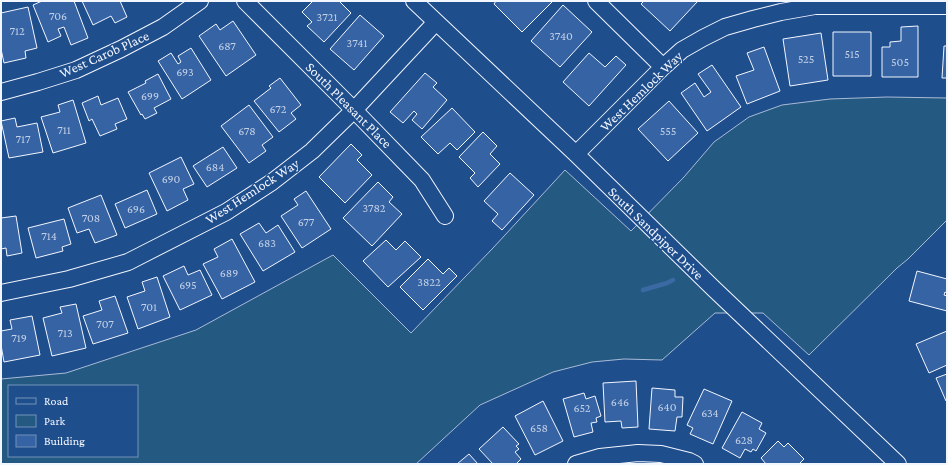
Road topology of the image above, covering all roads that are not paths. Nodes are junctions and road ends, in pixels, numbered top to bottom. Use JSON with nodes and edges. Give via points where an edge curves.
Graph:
{"nodes":[{"id":1,"x":200,"y":1,"type":"edge"},
{"id":2,"x":245,"y":1,"type":"edge"},
{"id":3,"x":414,"y":1,"type":"edge"},
{"id":4,"x":596,"y":1,"type":"edge"},
{"id":5,"x":947,"y":6,"type":"edge"},
{"id":6,"x":436,"y":22,"type":"junction"},
{"id":7,"x":663,"y":67,"type":"junction"},
{"id":8,"x":1,"y":92,"type":"edge"},
{"id":9,"x":354,"y":110,"type":"junction"},
{"id":10,"x":576,"y":154,"type":"junction"},
{"id":11,"x":445,"y":216,"type":"dead end"},
{"id":12,"x":1,"y":293,"type":"edge"},
{"id":13,"x":576,"y":464,"type":"edge"},
{"id":14,"x":696,"y":464,"type":"edge"},
{"id":15,"x":898,"y":464,"type":"edge"}],
"edges":[{"from":1,"to":8,"type":"street","name":"West Carob Place","via":[[163,27],[76,70]]},
{"from":2,"to":9,"type":"street","name":"South Pleasant Place"},
{"from":3,"to":6,"type":"street","name":"South Sandpiper Drive"},
{"from":4,"to":7,"type":"street"},
{"from":5,"to":7,"type":"street","name":"West Hemlock Way","via":[[815,6],[781,12],[725,27],[682,50]]},
{"from":6,"to":9,"type":"street","name":"West Hemlock Way"},
{"from":6,"to":10,"type":"street","name":"South Sandpiper Drive"},
{"from":7,"to":10,"type":"street","name":"West Hemlock Way"},
{"from":9,"to":11,"type":"street","name":"South Pleasant Place","via":[[422,180]]},
{"from":9,"to":12,"type":"street","name":"West Hemlock Way","via":[[312,151],[272,182],[226,212],[178,237],[128,262],[69,279]]},
{"from":10,"to":15,"type":"street","name":"South Sandpiper Drive"},
{"from":13,"to":14,"type":"street","via":[[600,457],[638,453],[661,454]]}]}
